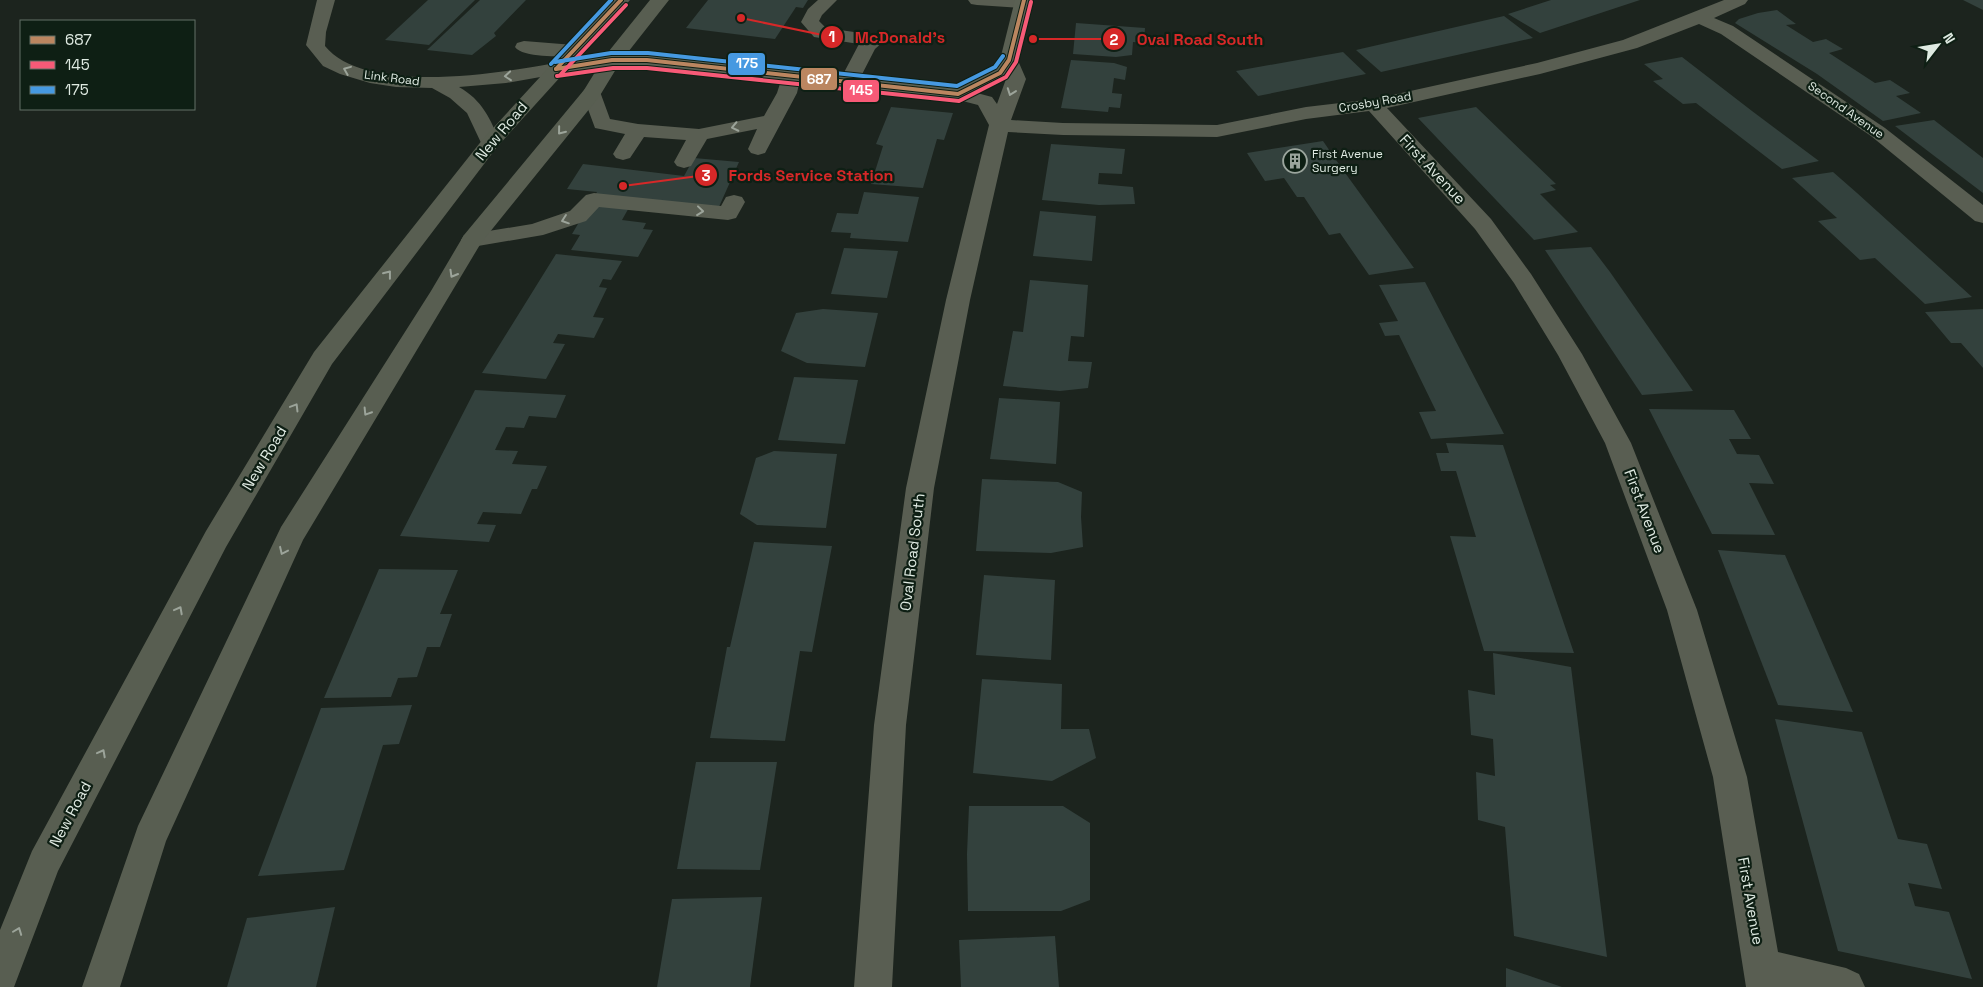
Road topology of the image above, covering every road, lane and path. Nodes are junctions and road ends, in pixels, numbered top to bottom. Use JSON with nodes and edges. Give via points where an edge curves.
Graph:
{"nodes":[{"id":1,"x":326,"y":0,"type":"edge"},
{"id":2,"x":621,"y":0,"type":"edge"},
{"id":3,"x":660,"y":0,"type":"edge"},
{"id":4,"x":828,"y":0,"type":"edge"},
{"id":5,"x":977,"y":0,"type":"edge"},
{"id":6,"x":1739,"y":0,"type":"edge"},
{"id":7,"x":1023,"y":2,"type":"edge"},
{"id":8,"x":1699,"y":18,"type":"junction"},
{"id":9,"x":524,"y":47,"type":"dead end"},
{"id":10,"x":574,"y":51,"type":"junction"},
{"id":11,"x":612,"y":60,"type":"junction"},
{"id":12,"x":1008,"y":60,"type":"junction"},
{"id":13,"x":556,"y":70,"type":"junction"},
{"id":14,"x":791,"y":75,"type":"junction"},
{"id":15,"x":435,"y":82,"type":"junction"},
{"id":16,"x":849,"y":82,"type":"junction"},
{"id":17,"x":592,"y":93,"type":"junction"},
{"id":18,"x":958,"y":94,"type":"junction"},
{"id":19,"x":1374,"y":105,"type":"junction"},
{"id":20,"x":771,"y":120,"type":"junction"},
{"id":21,"x":999,"y":124,"type":"junction"},
{"id":22,"x":638,"y":130,"type":"junction"},
{"id":23,"x":699,"y":135,"type":"junction"},
{"id":24,"x":490,"y":143,"type":"junction"},
{"id":25,"x":758,"y":149,"type":"dead end"},
{"id":26,"x":623,"y":154,"type":"dead end"},
{"id":27,"x":684,"y":162,"type":"dead end"},
{"id":28,"x":734,"y":202,"type":"dead end"},
{"id":29,"x":1983,"y":216,"type":"edge"},
{"id":30,"x":472,"y":240,"type":"junction"},
{"id":31,"x":0,"y":977,"type":"edge"},
{"id":32,"x":1764,"y":977,"type":"edge"},
{"id":33,"x":101,"y":987,"type":"edge"},
{"id":34,"x":873,"y":987,"type":"edge"},
{"id":35,"x":1846,"y":987,"type":"edge"}],
"edges":[{"from":15,"to":1,"type":"street","name":"Link Road","one_way":true,"via":[[360,75],[331,63],[315,44]]},
{"from":2,"to":10,"type":"main road","name":"New Road"},
{"from":3,"to":11,"type":"main road"},
{"from":4,"to":16,"type":"street","via":[[814,13],[810,22],[820,33],[875,41],[867,46]]},
{"from":5,"to":7,"type":"street"},
{"from":6,"to":8,"type":"street","name":"Crosby Road"},
{"from":7,"to":12,"type":"main road"},
{"from":8,"to":19,"type":"street","name":"Crosby Road","via":[[1630,44]]},
{"from":8,"to":29,"type":"street","name":"Second Avenue","via":[[1727,30],[1826,95]]},
{"from":9,"to":10,"type":"street"},
{"from":10,"to":13,"type":"main road","name":"New Road"},
{"from":11,"to":13,"type":"main road"},
{"from":11,"to":14,"type":"main road","via":[[674,62]]},
{"from":11,"to":17,"type":"main road"},
{"from":12,"to":18,"type":"main road","via":[[1000,73]]},
{"from":12,"to":21,"type":"street","name":"Oval Road South","one_way":true,"via":[[1016,79]]},
{"from":13,"to":15,"type":"street","name":"Link Road","one_way":true},
{"from":13,"to":24,"type":"main road","name":"New Road"},
{"from":14,"to":16,"type":"main road"},
{"from":14,"to":20,"type":"street","via":[[787,92]]},
{"from":15,"to":24,"type":"street","name":"Link Road","via":[[467,100],[481,116]]},
{"from":16,"to":18,"type":"main road"},
{"from":17,"to":22,"type":"street","via":[[602,124]]},
{"from":17,"to":30,"type":"main road","one_way":true},
{"from":18,"to":21,"type":"street","via":[[986,101]]},
{"from":19,"to":21,"type":"street","name":"Crosby Road","via":[[1306,113],[1217,132],[1064,130]]},
{"from":19,"to":32,"type":"street","name":"First Avenue","via":[[1484,224],[1570,354],[1618,444],[1682,610],[1730,777]]},
{"from":20,"to":23,"type":"street","one_way":true},
{"from":20,"to":25,"type":"street"},
{"from":21,"to":34,"type":"street","name":"Oval Road South","via":[[958,300],[920,488],[890,725]]},
{"from":22,"to":23,"type":"street"},
{"from":22,"to":26,"type":"street"},
{"from":23,"to":27,"type":"street"},
{"from":31,"to":24,"type":"main road","name":"New Road","one_way":true,"via":[[44,862],[221,530],[323,358]]},
{"from":28,"to":30,"type":"street","via":[[728,214],[599,192],[578,216],[536,230]]},
{"from":30,"to":33,"type":"main road","one_way":true,"via":[[290,535],[150,838]]},
{"from":32,"to":35,"type":"street"}]}
